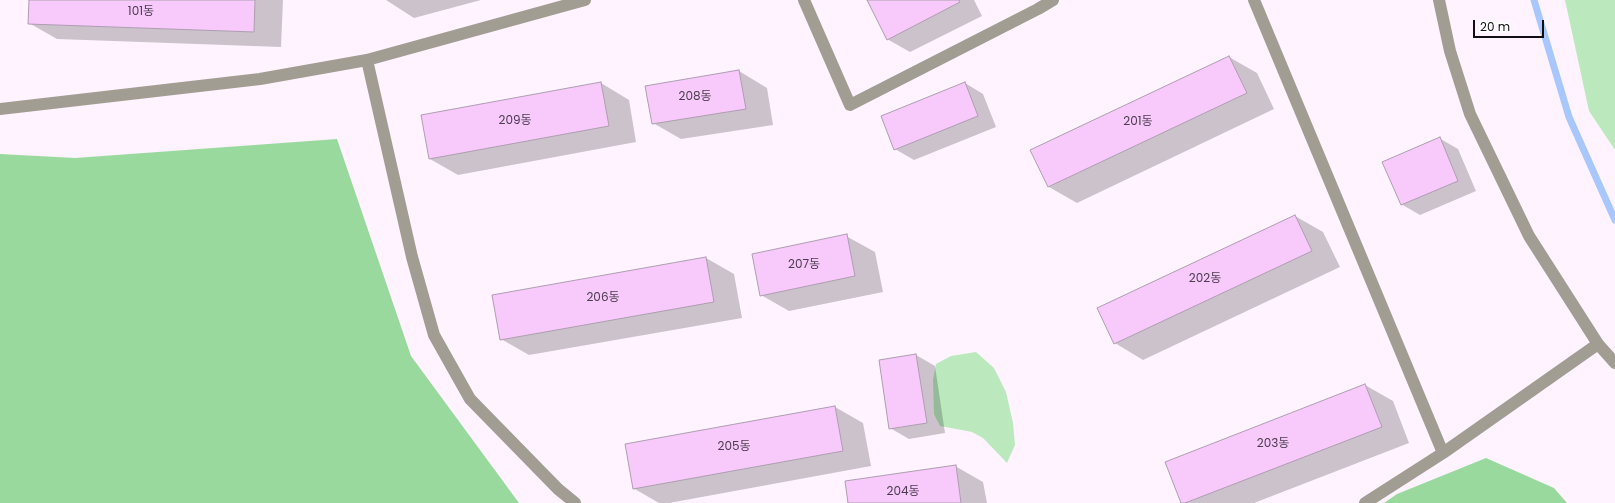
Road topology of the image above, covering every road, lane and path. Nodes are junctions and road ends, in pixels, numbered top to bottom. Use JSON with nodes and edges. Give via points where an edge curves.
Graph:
{"nodes":[{"id":1,"x":585,"y":0,"type":"edge"},
{"id":2,"x":804,"y":0,"type":"edge"},
{"id":3,"x":1053,"y":0,"type":"edge"},
{"id":4,"x":1254,"y":0,"type":"edge"},
{"id":5,"x":1439,"y":0,"type":"edge"},
{"id":6,"x":367,"y":60,"type":"junction"},
{"id":7,"x":0,"y":109,"type":"edge"},
{"id":8,"x":1598,"y":344,"type":"junction"},
{"id":9,"x":1615,"y":363,"type":"edge"},
{"id":10,"x":1443,"y":453,"type":"junction"},
{"id":11,"x":575,"y":503,"type":"edge"},
{"id":12,"x":1365,"y":503,"type":"edge"}],
"edges":[{"from":1,"to":6,"type":"street"},
{"from":2,"to":3,"type":"street","via":[[850,105]]},
{"from":4,"to":10,"type":"street"},
{"from":5,"to":8,"type":"street","via":[[1450,50],[1470,114],[1529,236]]},
{"from":6,"to":7,"type":"street","via":[[260,80]]},
{"from":6,"to":11,"type":"street","via":[[412,257],[434,335],[470,399],[558,490]]},
{"from":8,"to":9,"type":"street"},
{"from":8,"to":10,"type":"street"},
{"from":10,"to":12,"type":"street"}]}
